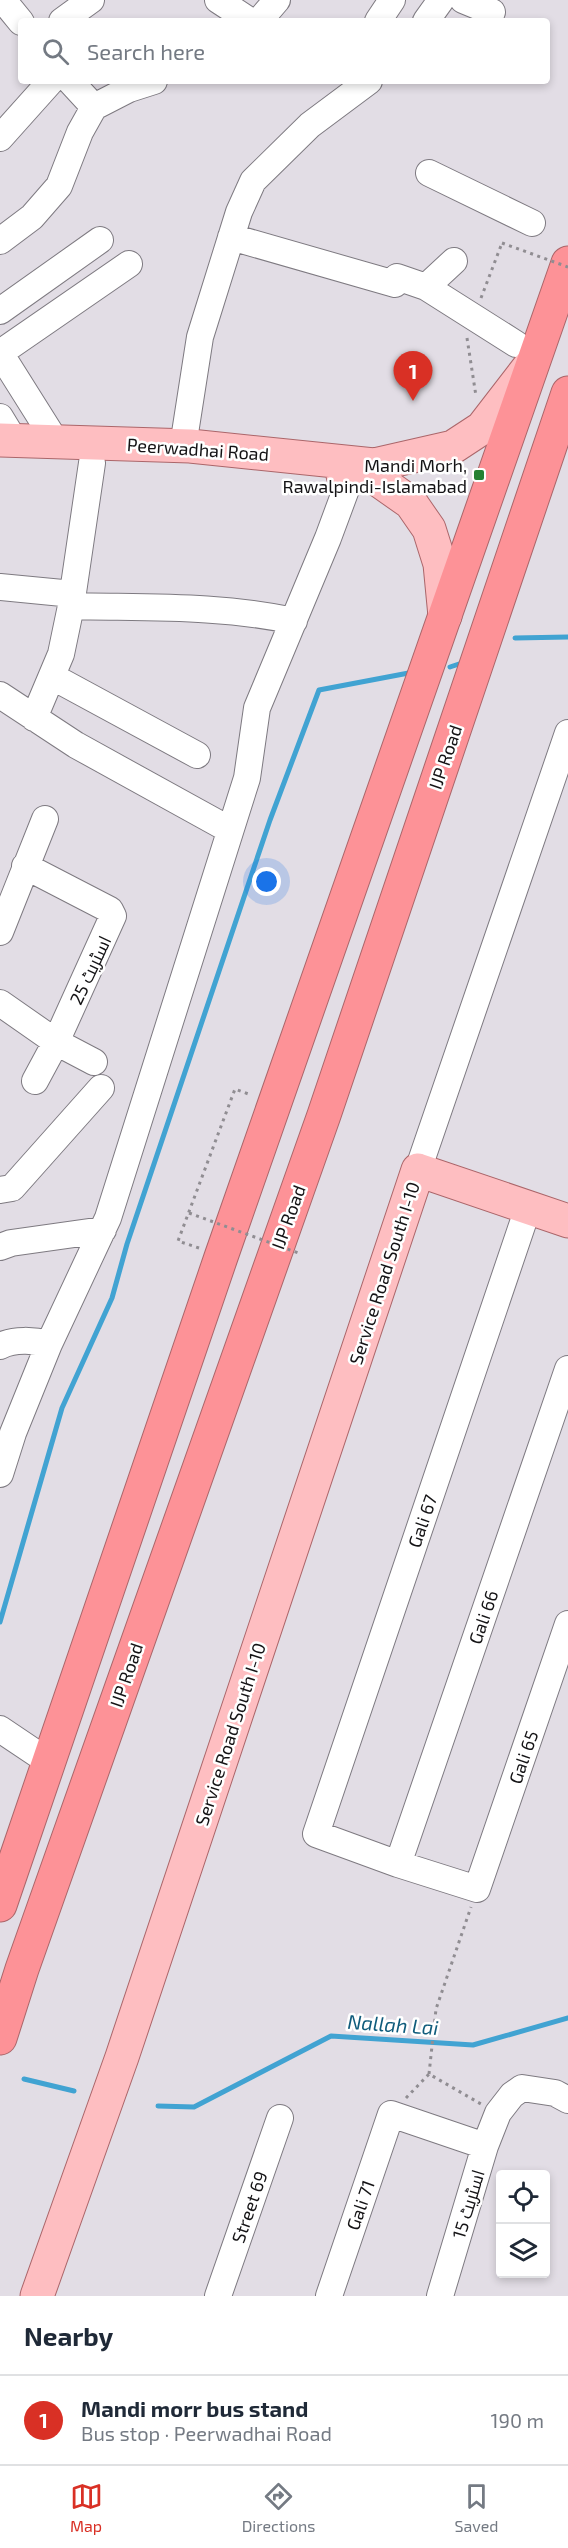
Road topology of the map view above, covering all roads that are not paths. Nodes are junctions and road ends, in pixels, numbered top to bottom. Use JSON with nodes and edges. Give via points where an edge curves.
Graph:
{"nodes":[{"id":1,"x":3,"y":0,"type":"edge"},
{"id":2,"x":91,"y":0,"type":"edge"},
{"id":3,"x":218,"y":0,"type":"edge"},
{"id":4,"x":277,"y":0,"type":"edge"},
{"id":5,"x":392,"y":0,"type":"edge"},
{"id":6,"x":441,"y":0,"type":"edge"},
{"id":7,"x":463,"y":0,"type":"edge"},
{"id":8,"x":492,"y":12,"type":"dead end"},
{"id":9,"x":18,"y":18,"type":"edge"},
{"id":10,"x":66,"y":18,"type":"edge"},
{"id":11,"x":245,"y":18,"type":"edge"},
{"id":12,"x":262,"y":18,"type":"edge"},
{"id":13,"x":380,"y":18,"type":"edge"},
{"id":14,"x":428,"y":18,"type":"edge"},
{"id":15,"x":48,"y":84,"type":"edge"},
{"id":16,"x":73,"y":84,"type":"edge"},
{"id":17,"x":143,"y":84,"type":"edge"},
{"id":18,"x":365,"y":84,"type":"edge"},
{"id":19,"x":94,"y":107,"type":"junction"},
{"id":20,"x":0,"y":138,"type":"edge"},
{"id":21,"x":429,"y":173,"type":"dead end"},
{"id":22,"x":532,"y":223,"type":"dead end"},
{"id":23,"x":231,"y":237,"type":"junction"},
{"id":24,"x":100,"y":240,"type":"dead end"},
{"id":25,"x":0,"y":241,"type":"edge"},
{"id":26,"x":454,"y":261,"type":"dead end"},
{"id":27,"x":129,"y":264,"type":"dead end"},
{"id":28,"x":568,"y":265,"type":"edge"},
{"id":29,"x":426,"y":287,"type":"junction"},
{"id":30,"x":0,"y":311,"type":"edge"},
{"id":31,"x":525,"y":352,"type":"junction"},
{"id":32,"x":0,"y":353,"type":"edge"},
{"id":33,"x":568,"y":393,"type":"edge"},
{"id":34,"x":4,"y":439,"type":"edge"},
{"id":35,"x":56,"y":442,"type":"junction"},
{"id":36,"x":183,"y":446,"type":"junction"},
{"id":37,"x":92,"y":463,"type":"junction"},
{"id":38,"x":351,"y":476,"type":"junction"},
{"id":39,"x":0,"y":587,"type":"edge"},
{"id":40,"x":72,"y":600,"type":"junction"},
{"id":41,"x":446,"y":616,"type":"junction"},
{"id":42,"x":294,"y":621,"type":"junction"},
{"id":43,"x":53,"y":677,"type":"junction"},
{"id":44,"x":0,"y":694,"type":"edge"},
{"id":45,"x":34,"y":718,"type":"junction"},
{"id":46,"x":568,"y":733,"type":"edge"},
{"id":47,"x":197,"y":755,"type":"dead end"},
{"id":48,"x":558,"y":798,"type":"edge"},
{"id":49,"x":45,"y":819,"type":"dead end"},
{"id":50,"x":230,"y":830,"type":"junction"},
{"id":51,"x":26,"y":866,"type":"junction"},
{"id":52,"x":0,"y":932,"type":"edge"},
{"id":53,"x":0,"y":1003,"type":"edge"},
{"id":54,"x":56,"y":1042,"type":"junction"},
{"id":55,"x":94,"y":1062,"type":"dead end"},
{"id":56,"x":35,"y":1081,"type":"dead end"},
{"id":57,"x":101,"y":1088,"type":"dead end"},
{"id":58,"x":418,"y":1170,"type":"junction"},
{"id":59,"x":0,"y":1190,"type":"edge"},
{"id":60,"x":528,"y":1208,"type":"junction"},
{"id":61,"x":568,"y":1221,"type":"edge"},
{"id":62,"x":103,"y":1230,"type":"junction"},
{"id":63,"x":0,"y":1247,"type":"edge"},
{"id":64,"x":49,"y":1344,"type":"junction"},
{"id":65,"x":0,"y":1346,"type":"edge"},
{"id":66,"x":568,"y":1369,"type":"edge"},
{"id":67,"x":2,"y":1462,"type":"edge"},
{"id":68,"x":568,"y":1624,"type":"edge"},
{"id":69,"x":6,"y":1734,"type":"edge"},
{"id":70,"x":49,"y":1762,"type":"junction"},
{"id":71,"x":398,"y":1864,"type":"junction"},
{"id":72,"x":0,"y":1905,"type":"edge"},
{"id":73,"x":0,"y":2038,"type":"edge"},
{"id":74,"x":568,"y":2100,"type":"edge"},
{"id":75,"x":280,"y":2118,"type":"dead end"},
{"id":76,"x":485,"y":2146,"type":"junction"},
{"id":77,"x":37,"y":2296,"type":"edge"},
{"id":78,"x":218,"y":2296,"type":"edge"},
{"id":79,"x":329,"y":2296,"type":"edge"},
{"id":80,"x":440,"y":2296,"type":"edge"}],
"edges":[{"from":1,"to":9,"type":"street"},
{"from":2,"to":10,"type":"street"},
{"from":3,"to":11,"type":"street"},
{"from":4,"to":12,"type":"street"},
{"from":5,"to":13,"type":"street"},
{"from":6,"to":14,"type":"street"},
{"from":7,"to":8,"type":"street"},
{"from":15,"to":20,"type":"street"},
{"from":16,"to":19,"type":"street"},
{"from":17,"to":19,"type":"street"},
{"from":18,"to":23,"type":"street","via":[[310,125],[253,181]]},
{"from":19,"to":25,"type":"street","via":[[59,186],[32,218]]},
{"from":21,"to":22,"type":"street"},
{"from":23,"to":29,"type":"street"},
{"from":23,"to":36,"type":"street","via":[[200,337]]},
{"from":24,"to":30,"type":"street"},
{"from":26,"to":29,"type":"street"},
{"from":27,"to":32,"type":"street"},
{"from":28,"to":31,"type":"highway"},
{"from":29,"to":31,"type":"street"},
{"from":31,"to":36,"type":"main road","name":"Peerwadhai Road","via":[[482,428],[453,447],[374,465]]},
{"from":31,"to":41,"type":"highway"},
{"from":32,"to":35,"type":"street"},
{"from":33,"to":73,"type":"highway","name":"IJP Road","via":[[324,1115]]},
{"from":34,"to":35,"type":"main road","name":"Peerwadhai Road"},
{"from":34,"to":37,"type":"main road"},
{"from":35,"to":36,"type":"main road","name":"Peerwadhai Road"},
{"from":37,"to":38,"type":"main road"},
{"from":37,"to":40,"type":"street"},
{"from":38,"to":41,"type":"main road","via":[[374,477],[411,503],[429,529],[440,564]]},
{"from":38,"to":42,"type":"street"},
{"from":39,"to":40,"type":"street"},
{"from":40,"to":42,"type":"street"},
{"from":40,"to":43,"type":"street"},
{"from":41,"to":70,"type":"highway"},
{"from":42,"to":50,"type":"street","via":[[257,708],[247,778]]},
{"from":43,"to":45,"type":"street"},
{"from":43,"to":47,"type":"street"},
{"from":44,"to":45,"type":"street"},
{"from":45,"to":50,"type":"street"},
{"from":46,"to":48,"type":"street"},
{"from":48,"to":58,"type":"street"},
{"from":49,"to":51,"type":"street"},
{"from":50,"to":62,"type":"street"},
{"from":51,"to":52,"type":"street"},
{"from":51,"to":54,"type":"street","name":"اسٹریٹ 25","via":[[110,910],[113,916]]},
{"from":53,"to":54,"type":"street"},
{"from":54,"to":55,"type":"street"},
{"from":54,"to":56,"type":"street","name":"اسٹریٹ 25"},
{"from":57,"to":59,"type":"street","via":[[12,1188]]},
{"from":58,"to":60,"type":"main road"},
{"from":58,"to":77,"type":"main road","name":"Service Road South I-10","via":[[126,2046]]},
{"from":60,"to":61,"type":"main road"},
{"from":60,"to":71,"type":"street","name":"Gali 67","via":[[316,1833]]},
{"from":62,"to":63,"type":"street"},
{"from":62,"to":64,"type":"street"},
{"from":64,"to":65,"type":"street","via":[[8,1342]]},
{"from":64,"to":67,"type":"street"},
{"from":66,"to":71,"type":"street","name":"Gali 66"},
{"from":68,"to":71,"type":"street","name":"Gali 65","via":[[477,1889]]},
{"from":69,"to":70,"type":"street"},
{"from":70,"to":72,"type":"highway"},
{"from":74,"to":76,"type":"street","name":"اسٹریٹ 15","via":[[555,2092],[522,2088],[498,2113]]},
{"from":75,"to":78,"type":"street","name":"Street 69"},
{"from":76,"to":79,"type":"street","name":"Gali 71","via":[[391,2114]]},
{"from":76,"to":80,"type":"street","name":"اسٹریٹ 15"}]}
